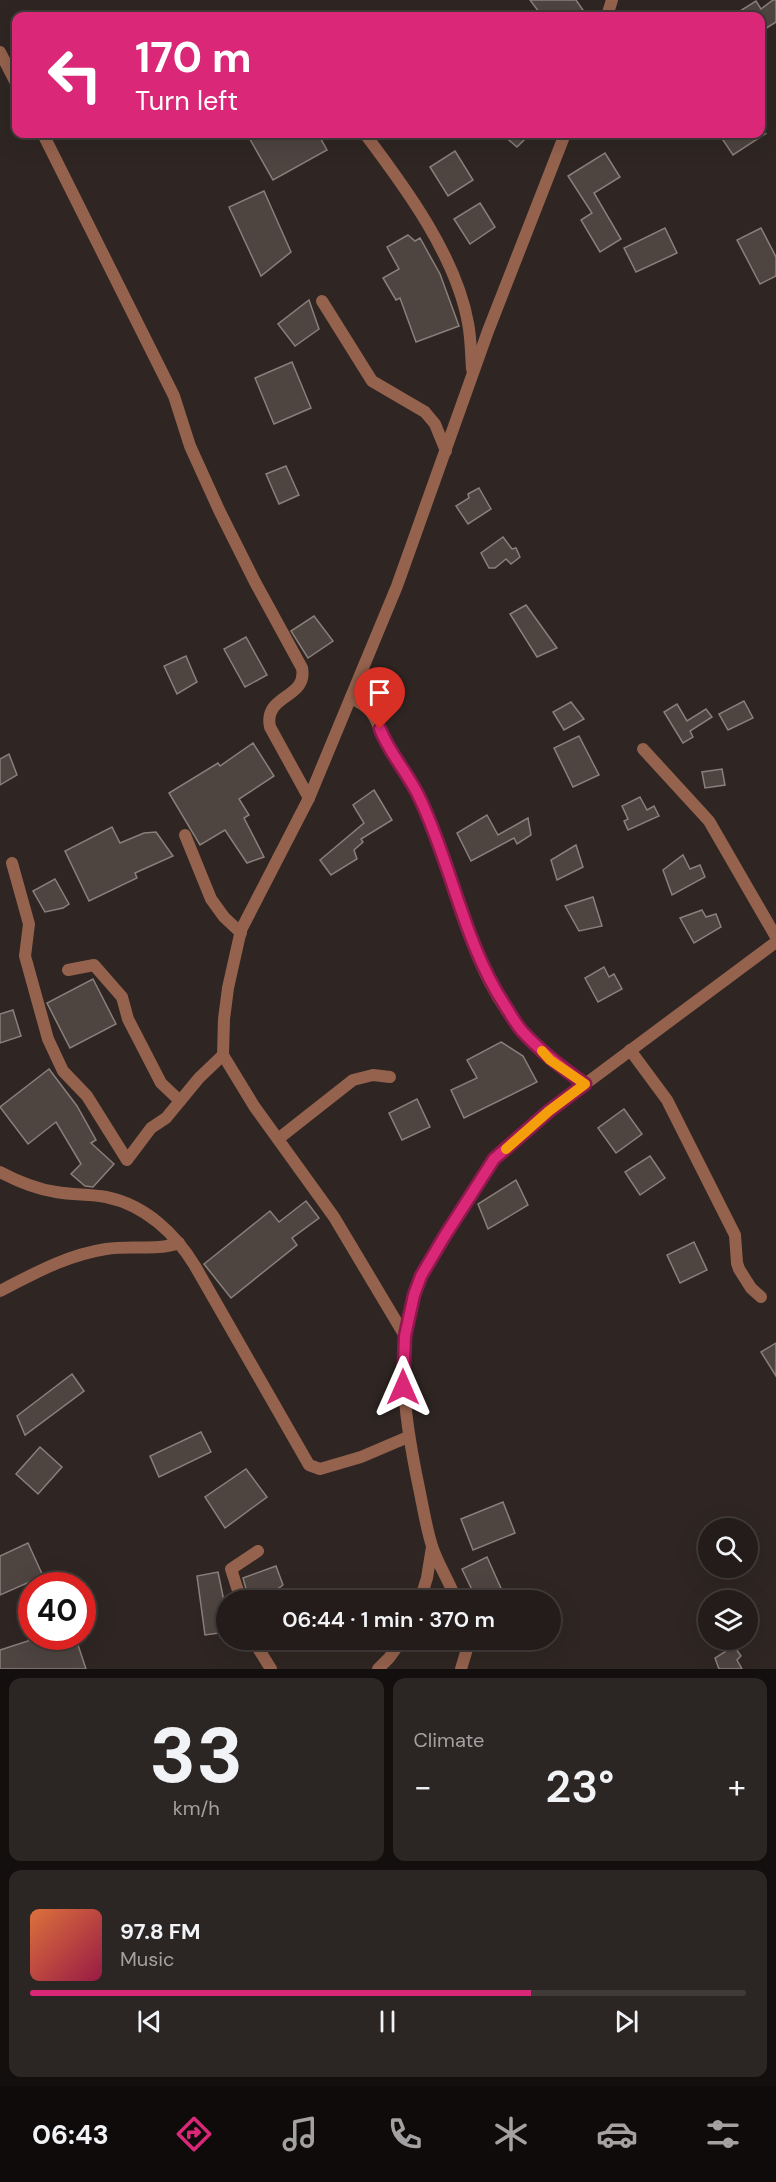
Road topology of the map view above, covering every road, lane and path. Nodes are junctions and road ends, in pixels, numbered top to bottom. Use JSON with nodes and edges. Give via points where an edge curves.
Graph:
{"nodes":[{"id":1,"x":0,"y":52,"type":"edge"},
{"id":2,"x":12,"y":75,"type":"edge"},
{"id":3,"x":45,"y":138,"type":"edge"},
{"id":4,"x":368,"y":138,"type":"edge"},
{"id":5,"x":563,"y":138,"type":"edge"},
{"id":6,"x":322,"y":301,"type":"dead end"},
{"id":7,"x":473,"y":374,"type":"junction"},
{"id":8,"x":446,"y":451,"type":"junction"},
{"id":9,"x":351,"y":698,"type":"junction"},
{"id":10,"x":643,"y":749,"type":"dead end"},
{"id":11,"x":309,"y":798,"type":"junction"},
{"id":12,"x":184,"y":835,"type":"dead end"},
{"id":13,"x":12,"y":863,"type":"dead end"},
{"id":14,"x":241,"y":933,"type":"junction"},
{"id":15,"x":776,"y":937,"type":"edge"},
{"id":16,"x":776,"y":942,"type":"edge"},
{"id":17,"x":68,"y":970,"type":"dead end"},
{"id":18,"x":630,"y":1050,"type":"junction"},
{"id":19,"x":223,"y":1055,"type":"junction"},
{"id":20,"x":390,"y":1077,"type":"dead end"},
{"id":21,"x":585,"y":1084,"type":"junction"},
{"id":22,"x":180,"y":1101,"type":"junction"},
{"id":23,"x":278,"y":1139,"type":"junction"},
{"id":24,"x":0,"y":1172,"type":"edge"},
{"id":25,"x":180,"y":1243,"type":"junction"},
{"id":26,"x":0,"y":1291,"type":"edge"},
{"id":27,"x":761,"y":1297,"type":"dead end"},
{"id":28,"x":405,"y":1336,"type":"junction"},
{"id":29,"x":408,"y":1437,"type":"junction"},
{"id":30,"x":432,"y":1546,"type":"junction"},
{"id":31,"x":258,"y":1551,"type":"dead end"},
{"id":32,"x":238,"y":1590,"type":"edge"},
{"id":33,"x":423,"y":1590,"type":"edge"},
{"id":34,"x":452,"y":1590,"type":"edge"},
{"id":35,"x":259,"y":1650,"type":"edge"},
{"id":36,"x":395,"y":1650,"type":"edge"},
{"id":37,"x":467,"y":1650,"type":"edge"},
{"id":38,"x":271,"y":1669,"type":"edge"},
{"id":39,"x":378,"y":1669,"type":"edge"},
{"id":40,"x":462,"y":1669,"type":"edge"}],
"edges":[{"from":1,"to":2,"type":"street"},
{"from":3,"to":11,"type":"street","via":[[174,396],[190,446],[219,510],[302,668],[304,677],[299,687],[271,709],[268,718]]},
{"from":4,"to":7,"type":"street","via":[[401,182],[441,251],[468,323]]},
{"from":5,"to":7,"type":"street"},
{"from":6,"to":8,"type":"street","via":[[372,381],[425,412],[435,424]]},
{"from":7,"to":8,"type":"street"},
{"from":8,"to":9,"type":"street"},
{"from":9,"to":11,"type":"street"},
{"from":9,"to":21,"type":"street","via":[[376,717],[384,740],[421,799],[489,982],[520,1029],[550,1060]]},
{"from":10,"to":15,"type":"street","via":[[709,821]]},
{"from":11,"to":14,"type":"street"},
{"from":12,"to":14,"type":"street","via":[[212,899]]},
{"from":13,"to":22,"type":"street","via":[[28,924],[25,956],[48,1038],[63,1071],[87,1096],[127,1160]]},
{"from":14,"to":19,"type":"street","via":[[228,988]]},
{"from":16,"to":18,"type":"street"},
{"from":17,"to":22,"type":"street","via":[[94,965],[122,997],[128,1019],[161,1083]]},
{"from":18,"to":21,"type":"street"},
{"from":18,"to":27,"type":"street","via":[[667,1100],[735,1235],[739,1269]]},
{"from":19,"to":22,"type":"street"},
{"from":19,"to":23,"type":"street"},
{"from":20,"to":23,"type":"street","via":[[373,1075],[353,1080]]},
{"from":21,"to":28,"type":"street","via":[[494,1159],[421,1276]]},
{"from":23,"to":28,"type":"street","via":[[334,1217]]},
{"from":24,"to":25,"type":"street","via":[[56,1192],[122,1201],[150,1216]]},
{"from":25,"to":26,"type":"street","via":[[88,1252],[50,1265]]},
{"from":25,"to":29,"type":"street","via":[[309,1465],[320,1469]]},
{"from":28,"to":29,"type":"street","via":[[403,1387]]},
{"from":29,"to":30,"type":"street"},
{"from":30,"to":33,"type":"street"},
{"from":30,"to":34,"type":"street"},
{"from":31,"to":32,"type":"street","via":[[231,1569]]},
{"from":35,"to":38,"type":"street"},
{"from":36,"to":39,"type":"street"},
{"from":37,"to":40,"type":"street"}]}
